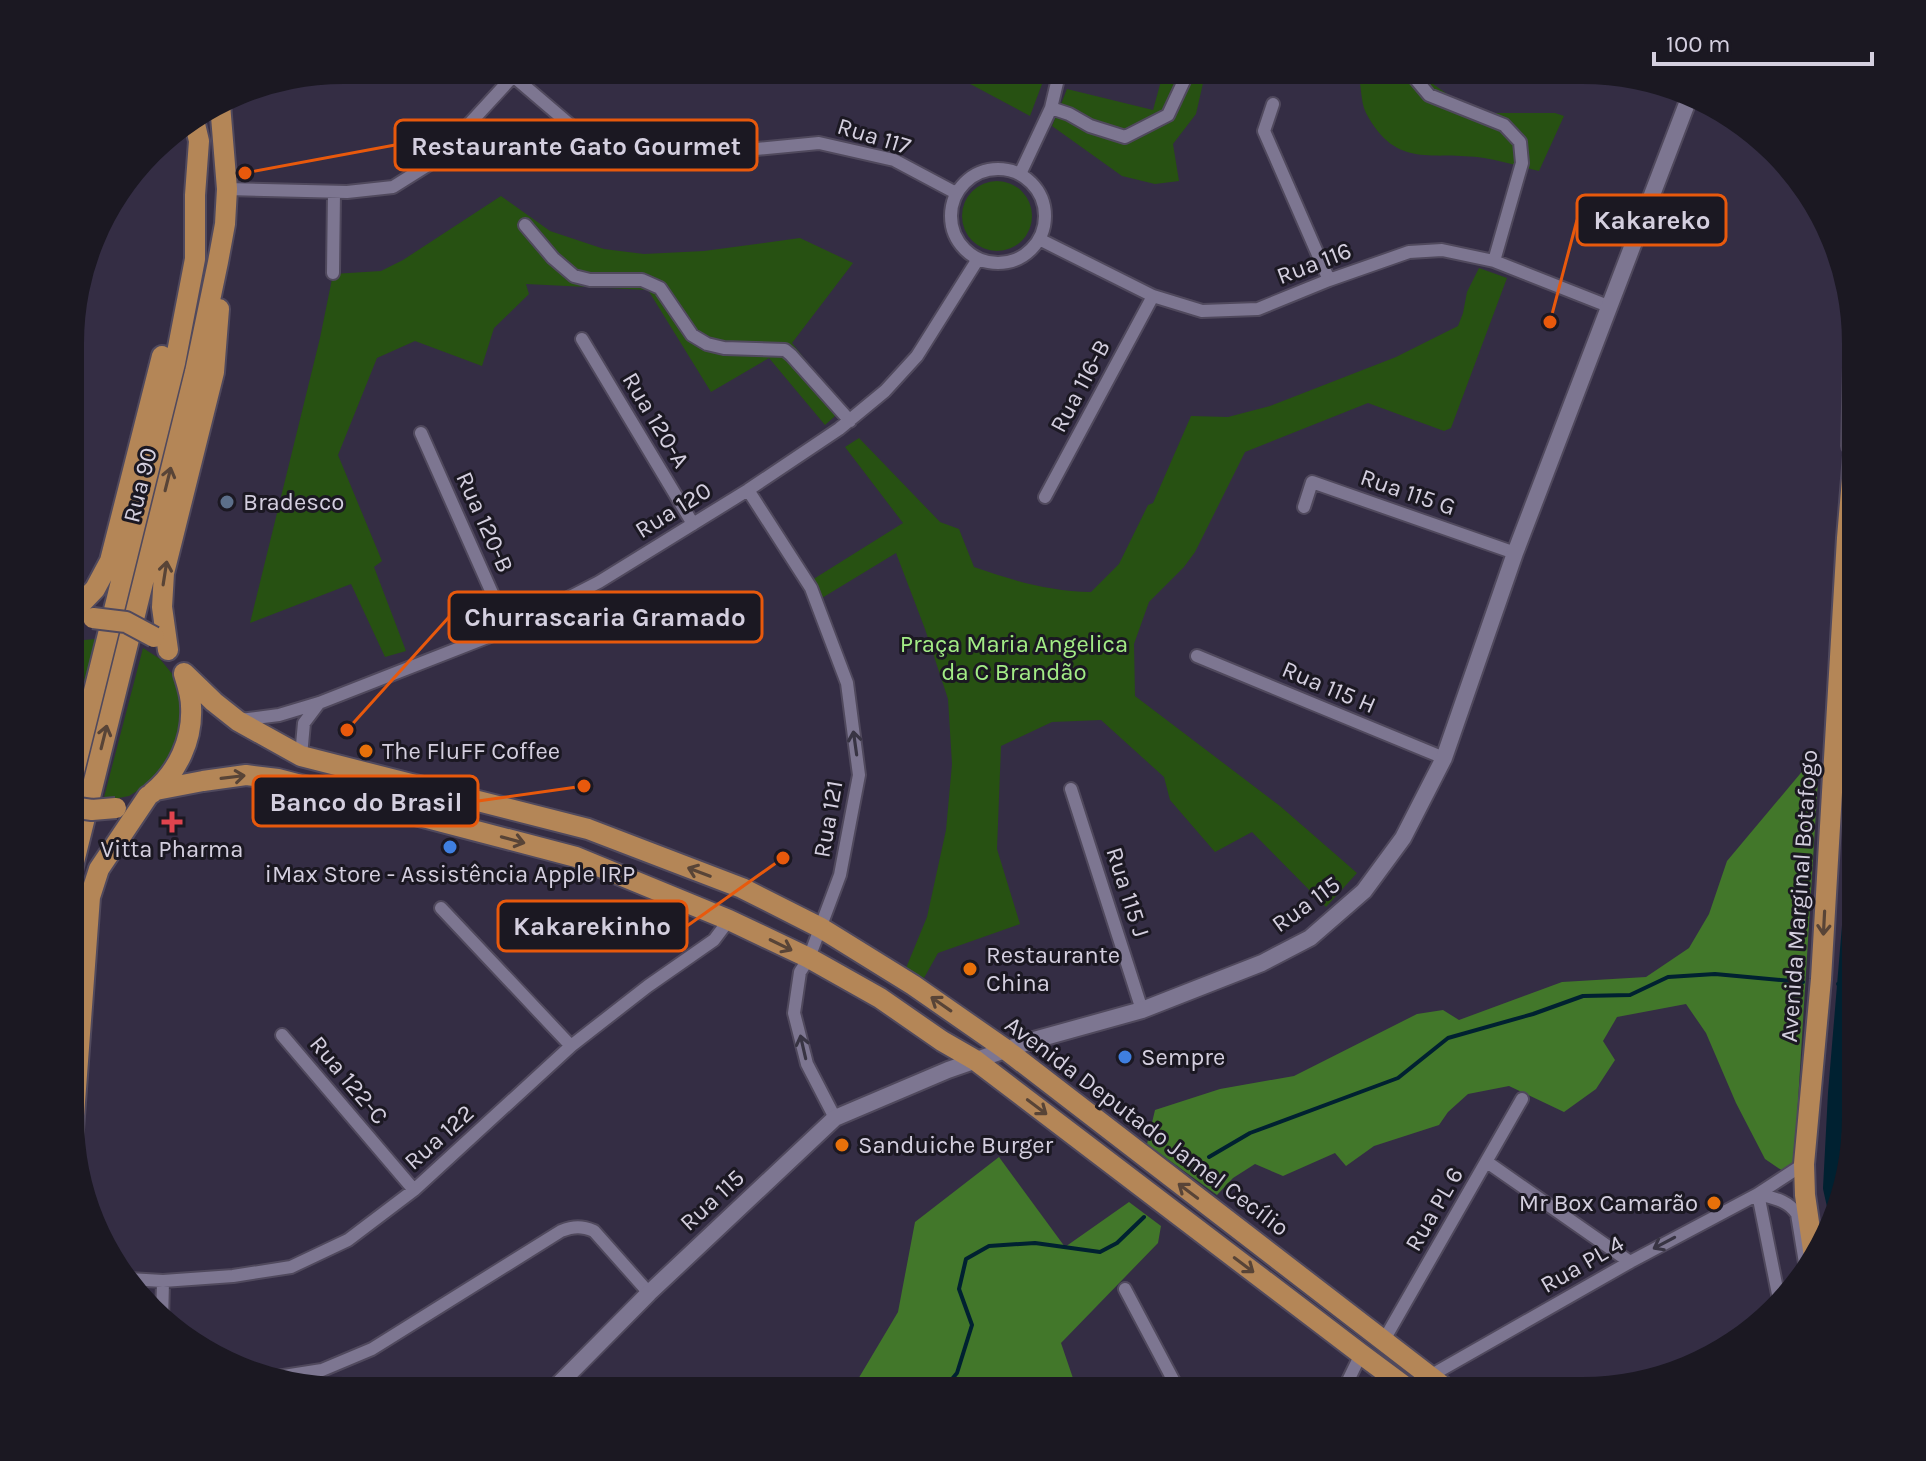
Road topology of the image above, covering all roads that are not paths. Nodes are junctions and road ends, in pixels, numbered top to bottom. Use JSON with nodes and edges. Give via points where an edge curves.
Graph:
{"nodes":[{"id":1,"x":501,"y":85,"type":"edge"},
{"id":2,"x":527,"y":85,"type":"edge"},
{"id":3,"x":1056,"y":85,"type":"edge"},
{"id":4,"x":1182,"y":85,"type":"edge"},
{"id":5,"x":1421,"y":85,"type":"edge"},
{"id":6,"x":1273,"y":104,"type":"dead end"},
{"id":7,"x":1686,"y":106,"type":"edge"},
{"id":8,"x":1051,"y":108,"type":"junction"},
{"id":9,"x":221,"y":115,"type":"edge"},
{"id":10,"x":196,"y":130,"type":"edge"},
{"id":11,"x":1020,"y":174,"type":"junction"},
{"id":12,"x":227,"y":189,"type":"junction"},
{"id":13,"x":334,"y":192,"type":"junction"},
{"id":14,"x":956,"y":193,"type":"junction"},
{"id":15,"x":195,"y":195,"type":"junction"},
{"id":16,"x":225,"y":224,"type":"junction"},
{"id":17,"x":525,"y":225,"type":"dead end"},
{"id":18,"x":1039,"y":239,"type":"junction"},
{"id":19,"x":978,"y":259,"type":"junction"},
{"id":20,"x":1494,"y":261,"type":"junction"},
{"id":21,"x":333,"y":273,"type":"dead end"},
{"id":22,"x":1329,"y":280,"type":"junction"},
{"id":23,"x":1153,"y":296,"type":"junction"},
{"id":24,"x":1608,"y":306,"type":"junction"},
{"id":25,"x":582,"y":339,"type":"dead end"},
{"id":26,"x":850,"y":421,"type":"junction"},
{"id":27,"x":421,"y":433,"type":"dead end"},
{"id":28,"x":748,"y":490,"type":"junction"},
{"id":29,"x":1045,"y":497,"type":"dead end"},
{"id":30,"x":1304,"y":507,"type":"dead end"},
{"id":31,"x":693,"y":524,"type":"junction"},
{"id":32,"x":1515,"y":553,"type":"junction"},
{"id":33,"x":84,"y":600,"type":"edge"},
{"id":34,"x":84,"y":620,"type":"edge"},
{"id":35,"x":508,"y":629,"type":"junction"},
{"id":36,"x":1842,"y":629,"type":"edge"},
{"id":37,"x":161,"y":643,"type":"junction"},
{"id":38,"x":1197,"y":656,"type":"dead end"},
{"id":39,"x":184,"y":673,"type":"junction"},
{"id":40,"x":319,"y":703,"type":"junction"},
{"id":41,"x":238,"y":721,"type":"junction"},
{"id":42,"x":84,"y":729,"type":"edge"},
{"id":43,"x":301,"y":756,"type":"junction"},
{"id":44,"x":1444,"y":758,"type":"junction"},
{"id":45,"x":1071,"y":789,"type":"dead end"},
{"id":46,"x":152,"y":793,"type":"junction"},
{"id":47,"x":85,"y":809,"type":"edge"},
{"id":48,"x":85,"y":819,"type":"edge"},
{"id":49,"x":441,"y":908,"type":"dead end"},
{"id":50,"x":729,"y":920,"type":"junction"},
{"id":51,"x":821,"y":928,"type":"junction"},
{"id":52,"x":809,"y":958,"type":"junction"},
{"id":53,"x":85,"y":968,"type":"edge"},
{"id":54,"x":1142,"y":1010,"type":"junction"},
{"id":55,"x":282,"y":1035,"type":"dead end"},
{"id":56,"x":571,"y":1046,"type":"junction"},
{"id":57,"x":1005,"y":1049,"type":"junction"},
{"id":58,"x":975,"y":1060,"type":"junction"},
{"id":59,"x":1522,"y":1099,"type":"dead end"},
{"id":60,"x":835,"y":1118,"type":"junction"},
{"id":61,"x":1487,"y":1162,"type":"junction"},
{"id":62,"x":1804,"y":1164,"type":"junction"},
{"id":63,"x":414,"y":1190,"type":"junction"},
{"id":64,"x":1758,"y":1194,"type":"junction"},
{"id":65,"x":1811,"y":1239,"type":"edge"},
{"id":66,"x":1803,"y":1254,"type":"edge"},
{"id":67,"x":1630,"y":1262,"type":"junction"},
{"id":68,"x":140,"y":1280,"type":"edge"},
{"id":69,"x":163,"y":1281,"type":"junction"},
{"id":70,"x":1125,"y":1289,"type":"dead end"},
{"id":71,"x":1777,"y":1290,"type":"edge"},
{"id":72,"x":649,"y":1293,"type":"junction"},
{"id":73,"x":162,"y":1303,"type":"edge"},
{"id":74,"x":1384,"y":1340,"type":"junction"},
{"id":75,"x":1361,"y":1354,"type":"junction"},
{"id":76,"x":301,"y":1373,"type":"edge"},
{"id":77,"x":567,"y":1376,"type":"edge"},
{"id":78,"x":1430,"y":1376,"type":"joint"},
{"id":79,"x":1171,"y":1377,"type":"edge"},
{"id":80,"x":1350,"y":1377,"type":"edge"},
{"id":81,"x":1392,"y":1377,"type":"edge"}],
"edges":[{"from":1,"to":13,"type":"street","via":[[436,160],[393,187]]},
{"from":2,"to":14,"type":"street","name":"Rua 117","via":[[589,141],[651,159],[819,143],[894,160]]},
{"from":3,"to":8,"type":"street"},
{"from":4,"to":8,"type":"street","via":[[1168,115],[1125,137]]},
{"from":5,"to":20,"type":"street","via":[[1429,95],[1504,125],[1520,142],[1522,163]]},
{"from":6,"to":22,"type":"street","via":[[1264,131]]},
{"from":7,"to":24,"type":"street","name":"Rua 115"},
{"from":8,"to":11,"type":"street"},
{"from":9,"to":12,"type":"main road","name":"Rua 90"},
{"from":10,"to":15,"type":"main road","name":"Rua 90"},
{"from":11,"to":14,"type":"street","via":[[996,168],[972,175]]},
{"from":11,"to":18,"type":"street","via":[[1038,191],[1045,215]]},
{"from":12,"to":13,"type":"street"},
{"from":12,"to":16,"type":"main road","name":"Rua 90"},
{"from":13,"to":21,"type":"street"},
{"from":14,"to":19,"type":"street","via":[[950,218],[958,243]]},
{"from":15,"to":33,"type":"main road","via":[[170,325],[110,561]]},
{"from":15,"to":42,"type":"main road","name":"Rua 90","via":[[195,259],[175,363]]},
{"from":37,"to":16,"type":"main road","one_way":true,"via":[[164,573],[214,372]]},
{"from":48,"to":16,"type":"main road","name":"Rua 90","one_way":true,"via":[[195,372]]},
{"from":17,"to":26,"type":"street","via":[[574,276],[642,280],[660,288],[692,335],[707,344],[785,350]]},
{"from":18,"to":19,"type":"street","via":[[1023,256],[1001,263]]},
{"from":18,"to":23,"type":"street","name":"Rua 116"},
{"from":19,"to":26,"type":"street","name":"Rua 120","via":[[917,356]]},
{"from":20,"to":22,"type":"street","name":"Rua 116","via":[[1442,250],[1409,252]]},
{"from":20,"to":24,"type":"street","name":"Rua 116"},
{"from":22,"to":23,"type":"street","name":"Rua 116","via":[[1258,309],[1202,311]]},
{"from":23,"to":29,"type":"street","name":"Rua 116-B"},
{"from":24,"to":32,"type":"street","name":"Rua 115"},
{"from":25,"to":31,"type":"street","name":"Rua 120-A"},
{"from":26,"to":28,"type":"street","name":"Rua 120"},
{"from":27,"to":35,"type":"street","name":"Rua 120-B"},
{"from":28,"to":31,"type":"street","name":"Rua 120"},
{"from":51,"to":28,"type":"street","name":"Rua 121","one_way":true,"via":[[840,875],[859,775],[847,683],[811,588]]},
{"from":30,"to":32,"type":"street","name":"Rua 115 G","via":[[1312,482]]},
{"from":31,"to":35,"type":"street","name":"Rua 120","via":[[599,582]]},
{"from":32,"to":44,"type":"street","name":"Rua 115"},
{"from":34,"to":37,"type":"main road","bridge":true,"via":[[126,622]]},
{"from":35,"to":40,"type":"street","name":"Rua 120"},
{"from":36,"to":62,"type":"main road","name":"Avenida Marginal Botafogo","one_way":true},
{"from":37,"to":39,"type":"main road"},
{"from":38,"to":44,"type":"street","name":"Rua 115 H"},
{"from":39,"to":41,"type":"main road","name":"Avenida Deputado Jamel Cecílio"},
{"from":39,"to":46,"type":"main road","via":[[190,735],[178,764]]},
{"from":40,"to":41,"type":"street","name":"Rua 120"},
{"from":40,"to":43,"type":"street","via":[[304,723]]},
{"from":41,"to":43,"type":"main road","name":"Avenida Deputado Jamel Cecílio"},
{"from":51,"to":43,"type":"main road","name":"Avenida Deputado Jamel Cecílio","one_way":true,"via":[[742,888],[588,829]]},
{"from":44,"to":54,"type":"street","name":"Rua 115","via":[[1403,838],[1364,891],[1310,938],[1262,963]]},
{"from":45,"to":54,"type":"street","name":"Rua 115 J"},
{"from":46,"to":47,"type":"main road","bridge":true,"via":[[116,808]]},
{"from":46,"to":50,"type":"main road","one_way":true,"via":[[246,775],[278,779],[576,857]]},
{"from":46,"to":53,"type":"main road","via":[[99,869],[90,897]]},
{"from":49,"to":56,"type":"street"},
{"from":50,"to":52,"type":"main road","one_way":true},
{"from":50,"to":56,"type":"street","name":"Rua 122","via":[[714,940]]},
{"from":51,"to":52,"type":"street","name":"Rua 121"},
{"from":57,"to":51,"type":"main road","name":"Avenida Deputado Jamel Cecílio","one_way":true},
{"from":52,"to":58,"type":"main road"},
{"from":60,"to":52,"type":"street","name":"Rua 121","one_way":true,"via":[[807,1064],[794,1013],[800,972]]},
{"from":54,"to":57,"type":"street","name":"Rua 115"},
{"from":55,"to":63,"type":"street","name":"Rua 122-C"},
{"from":56,"to":63,"type":"street","name":"Rua 122"},
{"from":57,"to":58,"type":"street","name":"Rua 115"},
{"from":74,"to":57,"type":"main road","name":"Avenida Deputado Jamel Cecílio","one_way":true},
{"from":58,"to":60,"type":"street","name":"Rua 115"},
{"from":58,"to":75,"type":"main road","one_way":true},
{"from":59,"to":61,"type":"street","name":"Rua PL 6"},
{"from":60,"to":72,"type":"street","name":"Rua 115"},
{"from":61,"to":67,"type":"street"},
{"from":61,"to":74,"type":"street","name":"Rua PL 6"},
{"from":62,"to":64,"type":"street","name":"Rua PL 4"},
{"from":62,"to":65,"type":"main road","name":"Avenida Marginal Botafogo"},
{"from":63,"to":69,"type":"street","name":"Rua 122","via":[[348,1240],[291,1267]]},
{"from":64,"to":66,"type":"street","via":[[1793,1206]]},
{"from":64,"to":67,"type":"street","name":"Rua PL 4","one_way":true},
{"from":64,"to":71,"type":"street"},
{"from":67,"to":78,"type":"street","name":"Rua PL 4"},
{"from":68,"to":69,"type":"street","name":"Rua 122"},
{"from":69,"to":73,"type":"street"},
{"from":70,"to":79,"type":"street"},
{"from":72,"to":76,"type":"street","via":[[594,1231],[573,1227],[372,1349]]},
{"from":72,"to":77,"type":"street","name":"Rua 115"},
{"from":74,"to":78,"type":"main road","name":"Avenida Deputado Jamel Cecílio"},
{"from":75,"to":80,"type":"street"},
{"from":75,"to":81,"type":"main road"}]}
